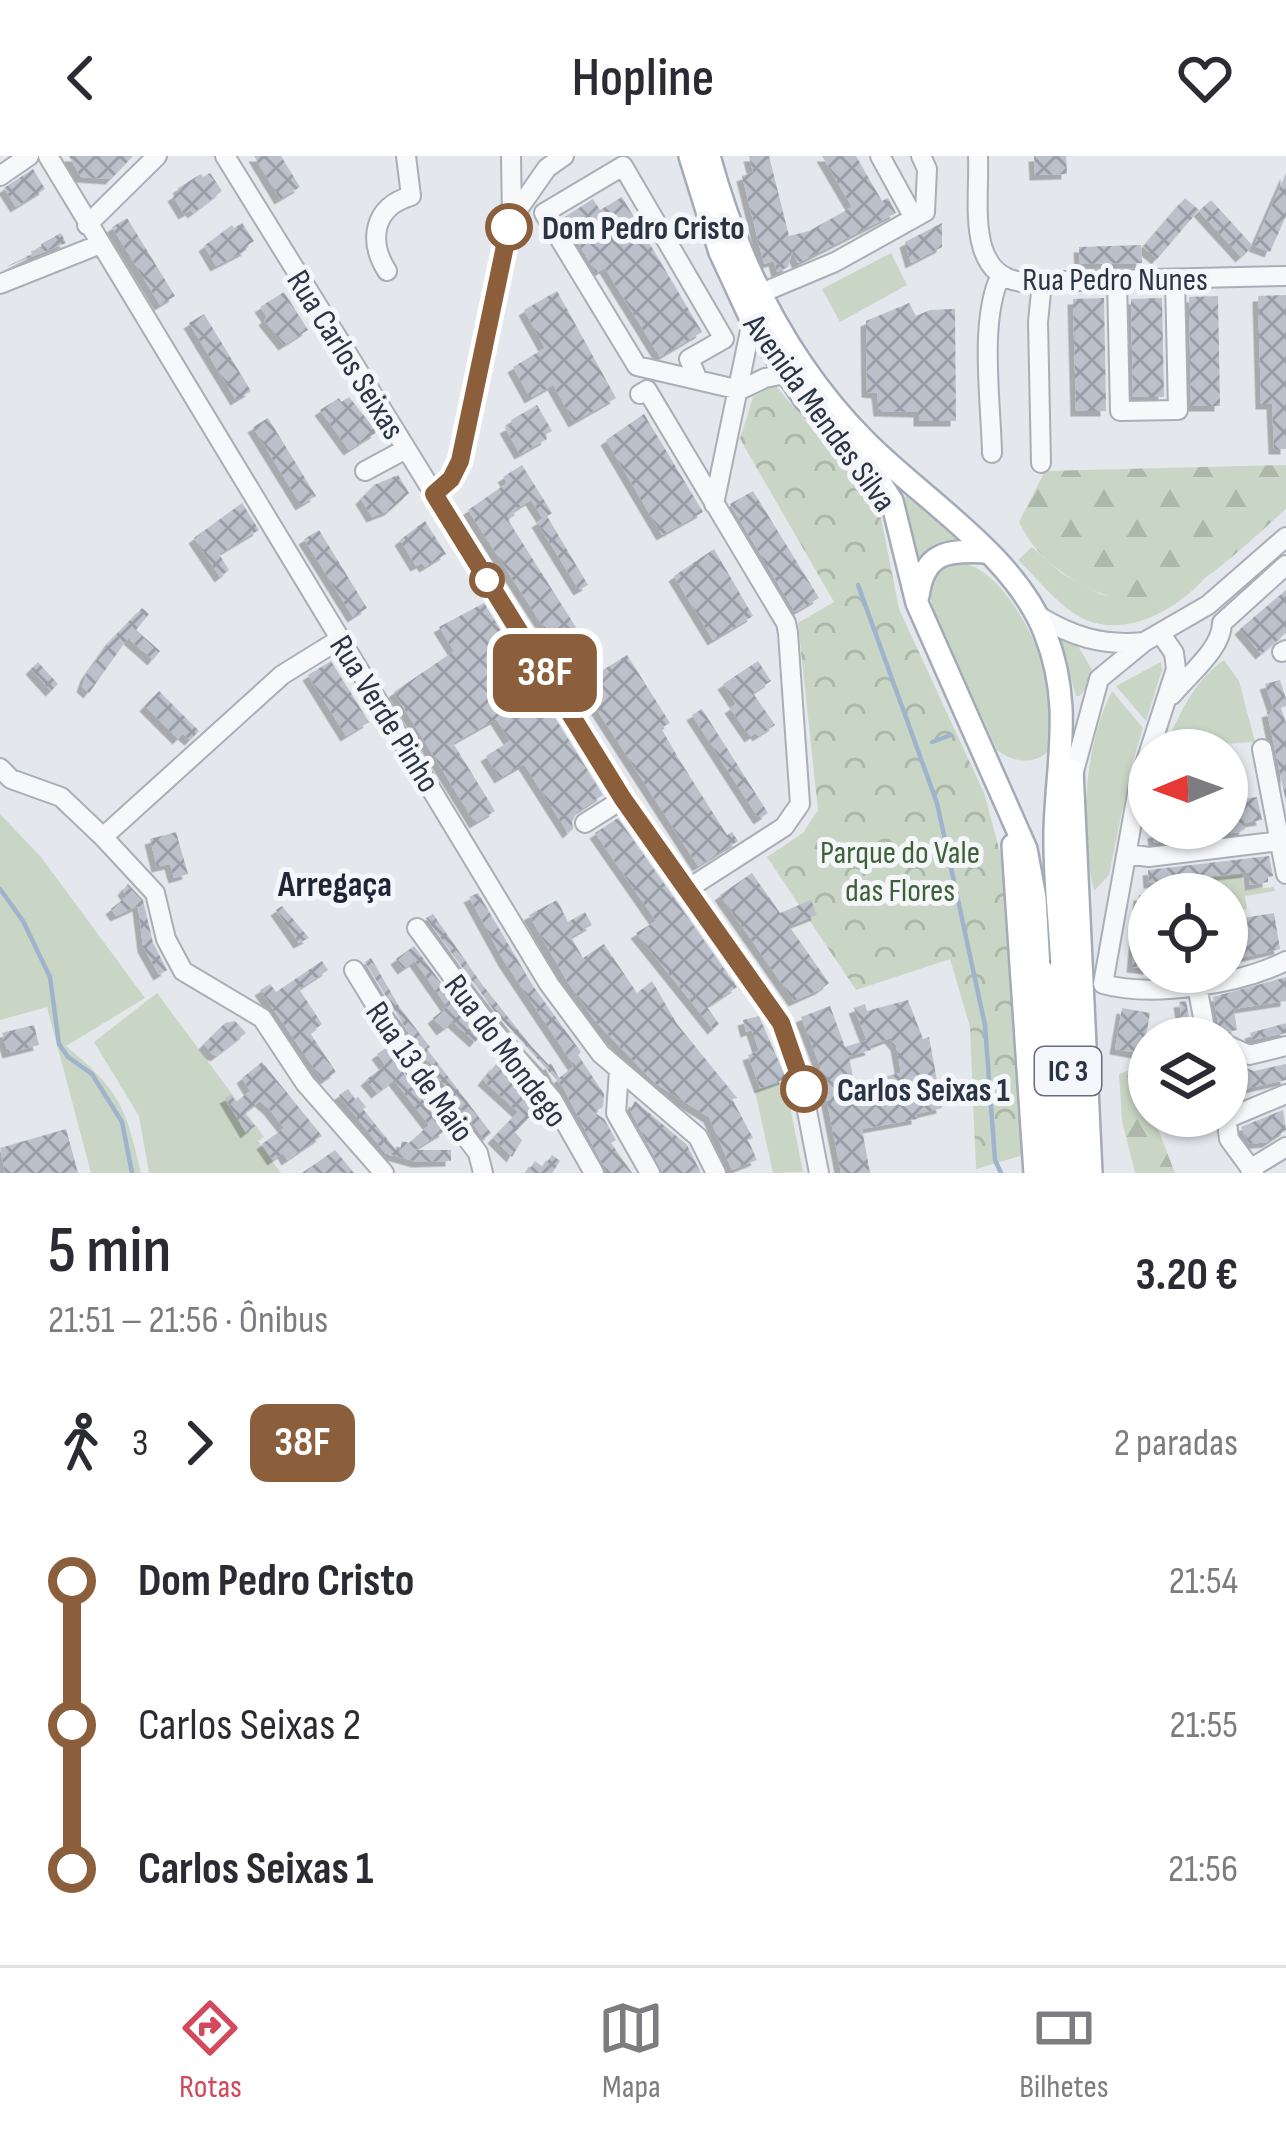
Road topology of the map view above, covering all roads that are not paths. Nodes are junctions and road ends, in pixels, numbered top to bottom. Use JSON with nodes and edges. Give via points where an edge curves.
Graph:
{"nodes":[{"id":1,"x":29,"y":156,"type":"edge"},
{"id":2,"x":48,"y":156,"type":"edge"},
{"id":3,"x":157,"y":156,"type":"edge"},
{"id":4,"x":225,"y":156,"type":"edge"},
{"id":5,"x":406,"y":156,"type":"edge"},
{"id":6,"x":690,"y":156,"type":"edge"},
{"id":7,"x":709,"y":156,"type":"edge"},
{"id":8,"x":880,"y":156,"type":"edge"},
{"id":9,"x":921,"y":156,"type":"edge"},
{"id":10,"x":978,"y":156,"type":"edge"},
{"id":11,"x":511,"y":157,"type":"edge"},
{"id":12,"x":554,"y":161,"type":"edge"},
{"id":13,"x":0,"y":176,"type":"edge"},
{"id":14,"x":512,"y":218,"type":"junction"},
{"id":15,"x":914,"y":218,"type":"junction"},
{"id":16,"x":87,"y":225,"type":"junction"},
{"id":17,"x":98,"y":245,"type":"junction"},
{"id":18,"x":387,"y":272,"type":"dead end"},
{"id":19,"x":1286,"y":276,"type":"edge"},
{"id":20,"x":1000,"y":277,"type":"junction"},
{"id":21,"x":1175,"y":279,"type":"junction"},
{"id":22,"x":1117,"y":280,"type":"junction"},
{"id":23,"x":1042,"y":282,"type":"junction"},
{"id":24,"x":0,"y":284,"type":"edge"},
{"id":25,"x":759,"y":294,"type":"junction"},
{"id":26,"x":752,"y":321,"type":"junction"},
{"id":27,"x":689,"y":359,"type":"junction"},
{"id":28,"x":667,"y":373,"type":"junction"},
{"id":29,"x":785,"y":374,"type":"junction"},
{"id":30,"x":698,"y":380,"type":"junction"},
{"id":31,"x":740,"y":390,"type":"junction"},
{"id":32,"x":640,"y":394,"type":"dead end"},
{"id":33,"x":406,"y":449,"type":"junction"},
{"id":34,"x":992,"y":452,"type":"dead end"},
{"id":35,"x":1041,"y":463,"type":"dead end"},
{"id":36,"x":365,"y":471,"type":"dead end"},
{"id":37,"x":434,"y":494,"type":"junction"},
{"id":38,"x":714,"y":504,"type":"junction"},
{"id":39,"x":1286,"y":537,"type":"edge"},
{"id":40,"x":986,"y":552,"type":"junction"},
{"id":41,"x":1286,"y":565,"type":"edge"},
{"id":42,"x":917,"y":603,"type":"junction"},
{"id":43,"x":1208,"y":604,"type":"junction"},
{"id":44,"x":1037,"y":615,"type":"junction"},
{"id":45,"x":1222,"y":623,"type":"junction"},
{"id":46,"x":1152,"y":638,"type":"junction"},
{"id":47,"x":340,"y":639,"type":"junction"},
{"id":48,"x":1174,"y":653,"type":"junction"},
{"id":49,"x":1202,"y":658,"type":"junction"},
{"id":50,"x":1168,"y":698,"type":"junction"},
{"id":51,"x":1064,"y":722,"type":"junction"},
{"id":52,"x":1262,"y":749,"type":"dead end"},
{"id":53,"x":0,"y":768,"type":"edge"},
{"id":54,"x":1073,"y":775,"type":"junction"},
{"id":55,"x":623,"y":799,"type":"junction"},
{"id":56,"x":1007,"y":802,"type":"junction"},
{"id":57,"x":585,"y":823,"type":"dead end"},
{"id":58,"x":103,"y":837,"type":"junction"},
{"id":59,"x":1280,"y":841,"type":"junction"},
{"id":60,"x":1126,"y":854,"type":"junction"},
{"id":61,"x":1286,"y":874,"type":"edge"},
{"id":62,"x":686,"y":890,"type":"junction"},
{"id":63,"x":417,"y":928,"type":"dead end"},
{"id":64,"x":1286,"y":961,"type":"edge"},
{"id":65,"x":1051,"y":969,"type":"junction"},
{"id":66,"x":354,"y":970,"type":"dead end"},
{"id":67,"x":1248,"y":976,"type":"edge"},
{"id":68,"x":1128,"y":990,"type":"edge"},
{"id":69,"x":1286,"y":1046,"type":"edge"},
{"id":70,"x":1248,"y":1055,"type":"edge"},
{"id":71,"x":619,"y":1071,"type":"junction"},
{"id":72,"x":1286,"y":1094,"type":"edge"},
{"id":73,"x":1286,"y":1147,"type":"edge"},
{"id":74,"x":1252,"y":1171,"type":"edge"},
{"id":75,"x":383,"y":1173,"type":"edge"},
{"id":76,"x":483,"y":1173,"type":"edge"},
{"id":77,"x":594,"y":1173,"type":"edge"},
{"id":78,"x":650,"y":1173,"type":"edge"},
{"id":79,"x":716,"y":1173,"type":"edge"},
{"id":80,"x":819,"y":1173,"type":"edge"},
{"id":81,"x":1035,"y":1173,"type":"edge"},
{"id":82,"x":1052,"y":1173,"type":"edge"},
{"id":83,"x":1074,"y":1173,"type":"edge"},
{"id":84,"x":1091,"y":1173,"type":"edge"}],
"edges":[{"from":1,"to":13,"type":"street"},
{"from":2,"to":16,"type":"street","name":"Rua Verde Pinho"},
{"from":3,"to":16,"type":"street"},
{"from":4,"to":33,"type":"street","name":"Rua Carlos Seixas"},
{"from":5,"to":18,"type":"street","via":[[411,196],[391,205],[374,232]]},
{"from":6,"to":26,"type":"main road","name":"Avenida Mendes Silva","via":[[715,240]]},
{"from":7,"to":25,"type":"main road","name":"Avenida Mendes Silva"},
{"from":8,"to":15,"type":"street"},
{"from":9,"to":15,"type":"street","via":[[925,212]]},
{"from":10,"to":20,"type":"street","name":"Rua Pedro Nunes","via":[[983,258]]},
{"from":11,"to":12,"type":"street","via":[[527,173]]},
{"from":11,"to":14,"type":"street"},
{"from":12,"to":14,"type":"street"},
{"from":14,"to":37,"type":"street","via":[[491,261],[460,461]]},
{"from":15,"to":25,"type":"street"},
{"from":16,"to":17,"type":"street","name":"Rua Verde Pinho"},
{"from":17,"to":24,"type":"street"},
{"from":17,"to":47,"type":"street","name":"Rua Verde Pinho"},
{"from":19,"to":21,"type":"street","name":"Rua Pedro Nunes"},
{"from":20,"to":23,"type":"street","name":"Rua Pedro Nunes"},
{"from":20,"to":34,"type":"street","via":[[990,325]]},
{"from":21,"to":22,"type":"street","name":"Rua Pedro Nunes"},
{"from":21,"to":22,"type":"street","via":[[1178,410],[1158,411],[1120,411]]},
{"from":22,"to":23,"type":"street","name":"Rua Pedro Nunes"},
{"from":23,"to":35,"type":"street"},
{"from":25,"to":40,"type":"main road","name":"Avenida Mendes Silva","via":[[803,367],[865,441]]},
{"from":26,"to":29,"type":"main road","name":"Avenida Mendes Silva"},
{"from":26,"to":31,"type":"street"},
{"from":27,"to":28,"type":"street"},
{"from":27,"to":28,"type":"street","via":[[724,339],[623,166],[544,213],[637,366]]},
{"from":27,"to":30,"type":"street"},
{"from":28,"to":30,"type":"street"},
{"from":29,"to":31,"type":"street"},
{"from":29,"to":42,"type":"main road","name":"Avenida Mendes Silva","via":[[892,501]]},
{"from":30,"to":31,"type":"street"},
{"from":31,"to":38,"type":"street"},
{"from":32,"to":38,"type":"street","via":[[647,390]]},
{"from":33,"to":36,"type":"street"},
{"from":33,"to":37,"type":"street","name":"Rua Carlos Seixas"},
{"from":37,"to":55,"type":"street","name":"Rua Carlos Seixas"},
{"from":38,"to":62,"type":"street","via":[[786,623],[800,804],[784,827]]},
{"from":39,"to":43,"type":"street"},
{"from":40,"to":42,"type":"main road","via":[[937,557],[920,577]]},
{"from":40,"to":44,"type":"main road","name":"Avenida Mendes Silva"},
{"from":41,"to":45,"type":"street"},
{"from":42,"to":56,"type":"main road","name":"Avenida Mendes Silva"},
{"from":43,"to":45,"type":"street"},
{"from":43,"to":46,"type":"street"},
{"from":44,"to":46,"type":"street","via":[[1098,644]]},
{"from":44,"to":51,"type":"main road"},
{"from":45,"to":49,"type":"street","via":[[1222,636]]},
{"from":46,"to":48,"type":"street"},
{"from":46,"to":54,"type":"street","via":[[1100,679]]},
{"from":47,"to":58,"type":"street","via":[[282,675]]},
{"from":47,"to":71,"type":"street","name":"Rua Verde Pinho","via":[[549,984]]},
{"from":48,"to":49,"type":"street"},
{"from":48,"to":50,"type":"street"},
{"from":49,"to":50,"type":"street"},
{"from":50,"to":60,"type":"street"},
{"from":51,"to":54,"type":"main road"},
{"from":51,"to":65,"type":"main road"},
{"from":52,"to":59,"type":"street"},
{"from":53,"to":58,"type":"street","via":[[61,797]]},
{"from":54,"to":84,"type":"main road"},
{"from":55,"to":57,"type":"street"},
{"from":55,"to":62,"type":"street","name":"Rua Carlos Seixas"},
{"from":56,"to":65,"type":"main road"},
{"from":56,"to":81,"type":"main road"},
{"from":58,"to":75,"type":"street","via":[[154,893],[183,971],[262,1018],[305,1083]]},
{"from":59,"to":60,"type":"street"},
{"from":59,"to":61,"type":"street"},
{"from":60,"to":68,"type":"street","via":[[1103,984]]},
{"from":62,"to":80,"type":"street","name":"Rua Carlos Seixas","via":[[781,1023],[799,1064]]},
{"from":63,"to":77,"type":"street","name":"Rua do Mondego","via":[[552,1099]]},
{"from":64,"to":67,"type":"street"},
{"from":65,"to":82,"type":"highway","number":"IC 3"},
{"from":65,"to":83,"type":"highway","number":"IC 3"},
{"from":66,"to":76,"type":"street","name":"Rua 13 de Maio","via":[[478,1153]]},
{"from":69,"to":70,"type":"street"},
{"from":71,"to":78,"type":"street","via":[[616,1113]]},
{"from":71,"to":79,"type":"street","name":"Rua Verde Pinho","via":[[698,1136]]},
{"from":72,"to":74,"type":"street","via":[[1227,1123]]},
{"from":73,"to":74,"type":"street"}]}
